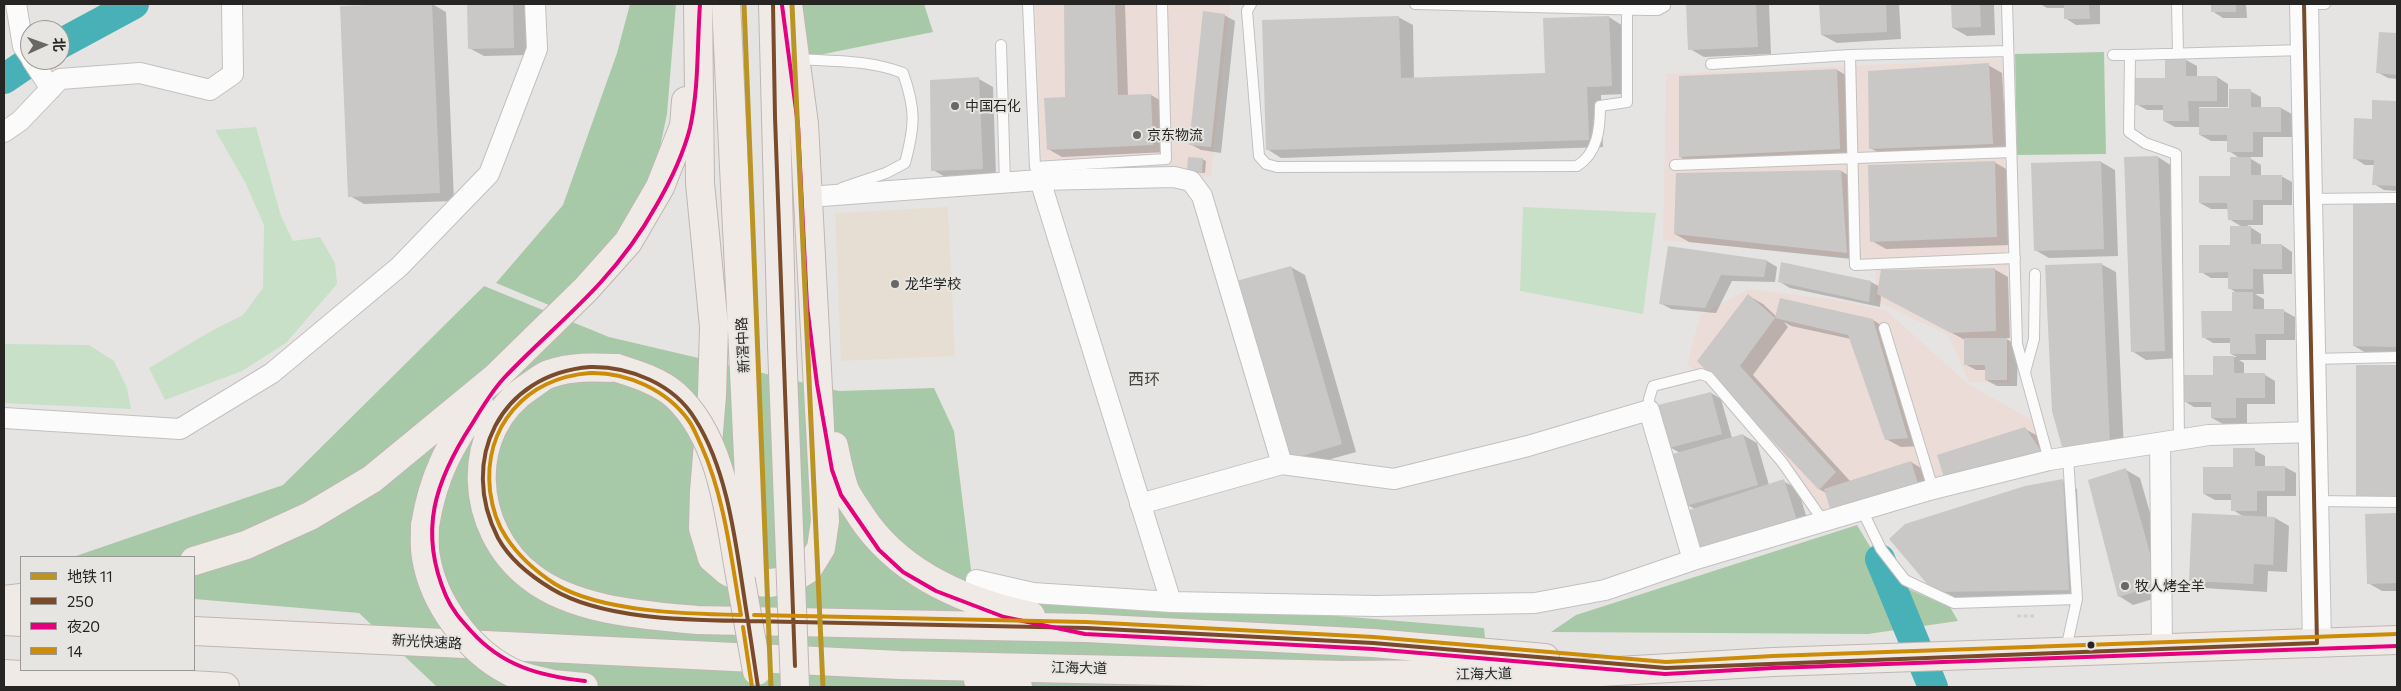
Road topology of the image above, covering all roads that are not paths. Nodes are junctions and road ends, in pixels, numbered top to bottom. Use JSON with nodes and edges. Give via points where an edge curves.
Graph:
{"nodes":[{"id":1,"x":16,"y":4,"type":"edge"},
{"id":2,"x":232,"y":4,"type":"edge"},
{"id":3,"x":535,"y":4,"type":"edge"},
{"id":4,"x":694,"y":4,"type":"edge"},
{"id":5,"x":698,"y":4,"type":"edge"},
{"id":6,"x":726,"y":4,"type":"edge"},
{"id":7,"x":773,"y":4,"type":"edge"},
{"id":8,"x":788,"y":4,"type":"edge"},
{"id":9,"x":1028,"y":4,"type":"edge"},
{"id":10,"x":1162,"y":4,"type":"edge"},
{"id":11,"x":1251,"y":4,"type":"edge"},
{"id":12,"x":1415,"y":4,"type":"edge"},
{"id":13,"x":1665,"y":4,"type":"edge"},
{"id":14,"x":2007,"y":4,"type":"edge"},
{"id":15,"x":2177,"y":4,"type":"edge"},
{"id":16,"x":2311,"y":4,"type":"edge"},
{"id":17,"x":1627,"y":9,"type":"junction"},
{"id":18,"x":20,"y":20,"type":"edge"},
{"id":19,"x":1001,"y":45,"type":"dead end"},
{"id":20,"x":2305,"y":50,"type":"junction"},
{"id":21,"x":2008,"y":51,"type":"junction"},
{"id":22,"x":2178,"y":53,"type":"junction"},
{"id":23,"x":1850,"y":55,"type":"junction"},
{"id":24,"x":2113,"y":55,"type":"dead end"},
{"id":25,"x":2130,"y":55,"type":"junction"},
{"id":26,"x":796,"y":60,"type":"junction"},
{"id":27,"x":1711,"y":64,"type":"dead end"},
{"id":28,"x":39,"y":70,"type":"edge"},
{"id":29,"x":50,"y":89,"type":"junction"},
{"id":30,"x":4,"y":132,"type":"edge"},
{"id":31,"x":2011,"y":152,"type":"junction"},
{"id":32,"x":1853,"y":158,"type":"junction"},
{"id":33,"x":1675,"y":165,"type":"dead end"},
{"id":34,"x":1040,"y":180,"type":"junction"},
{"id":35,"x":1005,"y":183,"type":"junction"},
{"id":36,"x":815,"y":196,"type":"junction"},
{"id":37,"x":2308,"y":198,"type":"junction"},
{"id":38,"x":2397,"y":198,"type":"edge"},
{"id":39,"x":2015,"y":258,"type":"junction"},
{"id":40,"x":2036,"y":274,"type":"dead end"},
{"id":41,"x":813,"y":305,"type":"junction"},
{"id":42,"x":1884,"y":328,"type":"dead end"},
{"id":43,"x":2397,"y":357,"type":"edge"},
{"id":44,"x":2311,"y":359,"type":"junction"},
{"id":45,"x":2025,"y":375,"type":"junction"},
{"id":46,"x":496,"y":376,"type":"junction"},
{"id":47,"x":1649,"y":410,"type":"junction"},
{"id":48,"x":4,"y":418,"type":"edge"},
{"id":49,"x":2312,"y":432,"type":"junction"},
{"id":50,"x":2179,"y":440,"type":"junction"},
{"id":51,"x":2160,"y":443,"type":"junction"},
{"id":52,"x":2058,"y":458,"type":"junction"},
{"id":53,"x":1282,"y":464,"type":"junction"},
{"id":54,"x":1933,"y":489,"type":"junction"},
{"id":55,"x":2314,"y":501,"type":"junction"},
{"id":56,"x":2397,"y":502,"type":"edge"},
{"id":57,"x":1140,"y":504,"type":"junction"},
{"id":58,"x":1862,"y":510,"type":"junction"},
{"id":59,"x":1824,"y":522,"type":"junction"},
{"id":60,"x":1693,"y":560,"type":"junction"},
{"id":61,"x":195,"y":561,"type":"edge"},
{"id":62,"x":976,"y":580,"type":"dead end"},
{"id":63,"x":20,"y":598,"type":"edge"},
{"id":64,"x":2077,"y":599,"type":"junction"},
{"id":65,"x":4,"y":600,"type":"edge"},
{"id":66,"x":1171,"y":602,"type":"junction"},
{"id":67,"x":4,"y":621,"type":"edge"},
{"id":68,"x":20,"y":622,"type":"edge"},
{"id":69,"x":1086,"y":628,"type":"junction"},
{"id":70,"x":195,"y":631,"type":"edge"},
{"id":71,"x":2397,"y":640,"type":"edge"},
{"id":72,"x":2317,"y":642,"type":"junction"},
{"id":73,"x":2162,"y":648,"type":"junction"},
{"id":74,"x":2065,"y":652,"type":"junction"},
{"id":75,"x":1666,"y":668,"type":"junction"},
{"id":76,"x":765,"y":672,"type":"edge"},
{"id":77,"x":4,"y":674,"type":"edge"},
{"id":78,"x":1270,"y":675,"type":"junction"},
{"id":79,"x":225,"y":687,"type":"edge"},
{"id":80,"x":584,"y":687,"type":"edge"},
{"id":81,"x":795,"y":687,"type":"edge"},
{"id":82,"x":1018,"y":687,"type":"edge"},
{"id":83,"x":1205,"y":687,"type":"edge"}],
"edges":[{"from":1,"to":18,"type":"street"},
{"from":2,"to":29,"type":"street","via":[[233,74],[210,90],[140,74],[60,79]]},
{"from":3,"to":48,"type":"street","via":[[537,49],[490,174],[399,267],[272,373],[180,429]]},
{"from":4,"to":46,"type":"highway","via":[[684,126],[660,187],[628,242],[586,289]]},
{"from":5,"to":41,"type":"highway","via":[[700,183],[714,327],[703,528],[712,558],[746,581],[770,583],[790,580],[808,569],[822,548],[825,521]]},
{"from":6,"to":76,"type":"highway","name":"新滘中路","bridge":true,"via":[[743,350]]},
{"from":7,"to":81,"type":"highway","bridge":true,"via":[[774,118]]},
{"from":8,"to":26,"type":"highway"},
{"from":9,"to":10,"type":"lane","via":[[1035,167],[1166,159]]},
{"from":11,"to":17,"type":"lane","via":[[1247,11],[1259,156],[1266,164],[1277,167],[1577,166],[1597,139],[1600,106],[1628,102]]},
{"from":12,"to":17,"type":"lane"},
{"from":13,"to":17,"type":"lane","via":[[1658,10]]},
{"from":14,"to":21,"type":"lane"},
{"from":15,"to":22,"type":"lane"},
{"from":16,"to":20,"type":"street"},
{"from":19,"to":35,"type":"lane"},
{"from":20,"to":22,"type":"lane"},
{"from":20,"to":37,"type":"street"},
{"from":21,"to":23,"type":"lane"},
{"from":21,"to":31,"type":"lane"},
{"from":22,"to":25,"type":"lane"},
{"from":23,"to":27,"type":"lane"},
{"from":23,"to":32,"type":"lane"},
{"from":24,"to":25,"type":"lane"},
{"from":25,"to":50,"type":"lane","via":[[2129,132],[2145,143],[2176,154]]},
{"from":26,"to":36,"type":"highway"},
{"from":26,"to":36,"type":"lane","via":[[887,66],[903,73],[912,100],[913,134],[905,163],[886,173]]},
{"from":28,"to":29,"type":"street"},
{"from":29,"to":30,"type":"street","via":[[20,121]]},
{"from":31,"to":32,"type":"lane"},
{"from":31,"to":39,"type":"lane"},
{"from":32,"to":33,"type":"lane"},
{"from":32,"to":39,"type":"lane","via":[[1855,264]]},
{"from":34,"to":35,"type":"street"},
{"from":34,"to":53,"type":"street","via":[[1174,177],[1192,180],[1202,196]]},
{"from":34,"to":57,"type":"street"},
{"from":35,"to":36,"type":"street"},
{"from":36,"to":41,"type":"highway"},
{"from":37,"to":38,"type":"lane"},
{"from":37,"to":44,"type":"street"},
{"from":39,"to":45,"type":"lane","via":[[2017,344]]},
{"from":40,"to":45,"type":"lane","via":[[2034,339]]},
{"from":41,"to":69,"type":"highway","via":[[822,383],[838,468],[846,492],[884,546],[907,567],[938,585],[1006,611]]},
{"from":42,"to":54,"type":"lane"},
{"from":43,"to":44,"type":"lane"},
{"from":44,"to":49,"type":"street"},
{"from":45,"to":52,"type":"lane"},
{"from":46,"to":61,"type":"highway","via":[[372,479],[310,516],[246,545]]},
{"from":46,"to":80,"type":"highway","bridge":true,"via":[[463,426],[433,485],[425,526],[425,556],[433,586],[463,633],[491,660],[509,671],[553,684]]},
{"from":47,"to":53,"type":"street","via":[[1528,446],[1394,479]]},
{"from":47,"to":59,"type":"lane","via":[[1654,386],[1701,374],[1709,377],[1770,446]]},
{"from":47,"to":60,"type":"street"},
{"from":49,"to":50,"type":"street","via":[[2228,434]]},
{"from":49,"to":55,"type":"street"},
{"from":50,"to":51,"type":"street"},
{"from":51,"to":52,"type":"street"},
{"from":51,"to":73,"type":"street"},
{"from":52,"to":54,"type":"street"},
{"from":52,"to":64,"type":"lane"},
{"from":53,"to":57,"type":"street"},
{"from":54,"to":58,"type":"street"},
{"from":55,"to":56,"type":"lane"},
{"from":55,"to":72,"type":"street"},
{"from":57,"to":66,"type":"street"},
{"from":58,"to":59,"type":"street"},
{"from":58,"to":64,"type":"lane","via":[[1881,548],[1906,580],[1954,603]]},
{"from":59,"to":60,"type":"street"},
{"from":60,"to":66,"type":"street","via":[[1605,590],[1535,603],[1376,606]]},
{"from":62,"to":66,"type":"street","via":[[1033,593]]},
{"from":63,"to":65,"type":"highway"},
{"from":64,"to":74,"type":"lane"},
{"from":67,"to":68,"type":"highway"},
{"from":69,"to":75,"type":"highway","via":[[1373,643]]},
{"from":69,"to":76,"type":"highway","bridge":true,"via":[[697,620],[642,615],[595,606],[554,590],[531,577],[508,555],[492,528],[482,495],[482,462],[488,436],[501,411],[520,392],[548,374],[582,366],[617,368],[647,378],[673,394],[693,414],[722,483],[732,529]]},
{"from":70,"to":76,"type":"highway","name":"新光快速路"},
{"from":71,"to":72,"type":"highway","name":"江海大道"},
{"from":72,"to":73,"type":"highway","name":"江海大道"},
{"from":73,"to":74,"type":"highway","name":"江海大道"},
{"from":74,"to":75,"type":"highway","name":"江海大道"},
{"from":75,"to":78,"type":"highway","name":"江海大道","via":[[1563,673]]},
{"from":76,"to":78,"type":"highway","name":"江海大道","via":[[900,665],[1186,670]]},
{"from":76,"to":82,"type":"highway","via":[[951,677]]},
{"from":77,"to":79,"type":"highway"},
{"from":78,"to":83,"type":"highway"}]}
